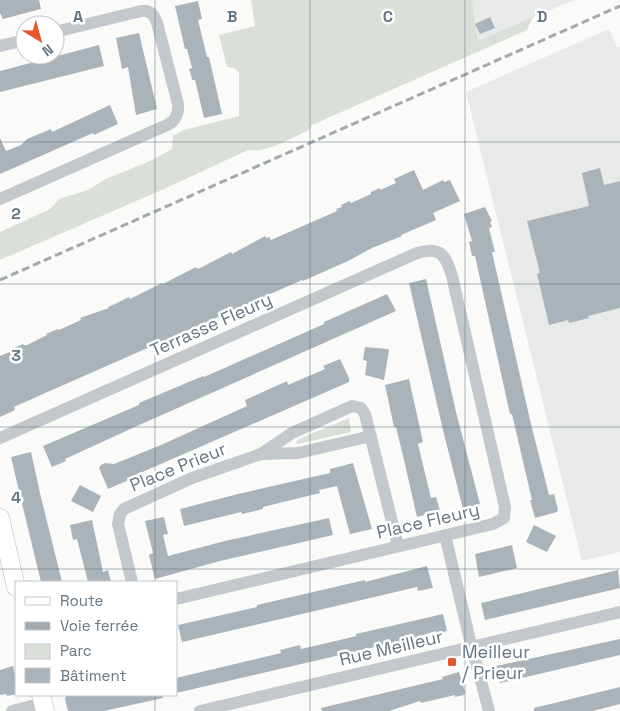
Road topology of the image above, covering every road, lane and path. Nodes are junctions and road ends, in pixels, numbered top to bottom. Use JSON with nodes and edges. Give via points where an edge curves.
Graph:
{"nodes":[{"id":1,"x":65,"y":30,"type":"edge"},
{"id":2,"x":15,"y":42,"type":"edge"},
{"id":3,"x":0,"y":46,"type":"edge"},
{"id":4,"x":0,"y":199,"type":"edge"},
{"id":5,"x":437,"y":251,"type":"joint"},
{"id":6,"x":371,"y":436,"type":"junction"},
{"id":7,"x":0,"y":438,"type":"edge"},
{"id":8,"x":261,"y":454,"type":"junction"},
{"id":9,"x":0,"y":518,"type":"edge"},
{"id":10,"x":445,"y":535,"type":"junction"},
{"id":11,"x":398,"y":546,"type":"junction"},
{"id":12,"x":132,"y":581,"type":"edge"},
{"id":13,"x":15,"y":583,"type":"edge"},
{"id":14,"x":178,"y":599,"type":"edge"},
{"id":15,"x":620,"y":612,"type":"edge"},
{"id":16,"x":472,"y":647,"type":"junction"},
{"id":17,"x":43,"y":703,"type":"edge"},
{"id":18,"x":12,"y":711,"type":"edge"},
{"id":19,"x":200,"y":711,"type":"edge"},
{"id":20,"x":489,"y":711,"type":"edge"}],
"edges":[{"from":1,"to":4,"type":"street","via":[[146,10],[152,13],[178,107],[177,116],[168,125]]},
{"from":2,"to":3,"type":"street"},
{"from":5,"to":7,"type":"street","name":"Terrasse Fleury","via":[[412,255]]},
{"from":5,"to":10,"type":"street","name":"Place Fleury","via":[[445,258],[450,272],[506,510],[498,523]]},
{"from":6,"to":8,"type":"street","name":"Place Prieur","via":[[298,453]]},
{"from":6,"to":8,"type":"street","name":"Place Prieur","via":[[363,410],[352,406],[292,433]]},
{"from":6,"to":11,"type":"street","name":"Place Prieur"},
{"from":8,"to":12,"type":"street","name":"Place Prieur","via":[[192,478],[124,509],[118,524]]},
{"from":9,"to":13,"type":"street"},
{"from":10,"to":11,"type":"street","name":"Place Fleury"},
{"from":10,"to":16,"type":"street"},
{"from":11,"to":14,"type":"street","name":"Place Fleury"},
{"from":15,"to":16,"type":"street","name":"Rue Meilleur"},
{"from":16,"to":19,"type":"street","name":"Rue Meilleur"},
{"from":16,"to":20,"type":"street"},
{"from":17,"to":18,"type":"street"}]}
